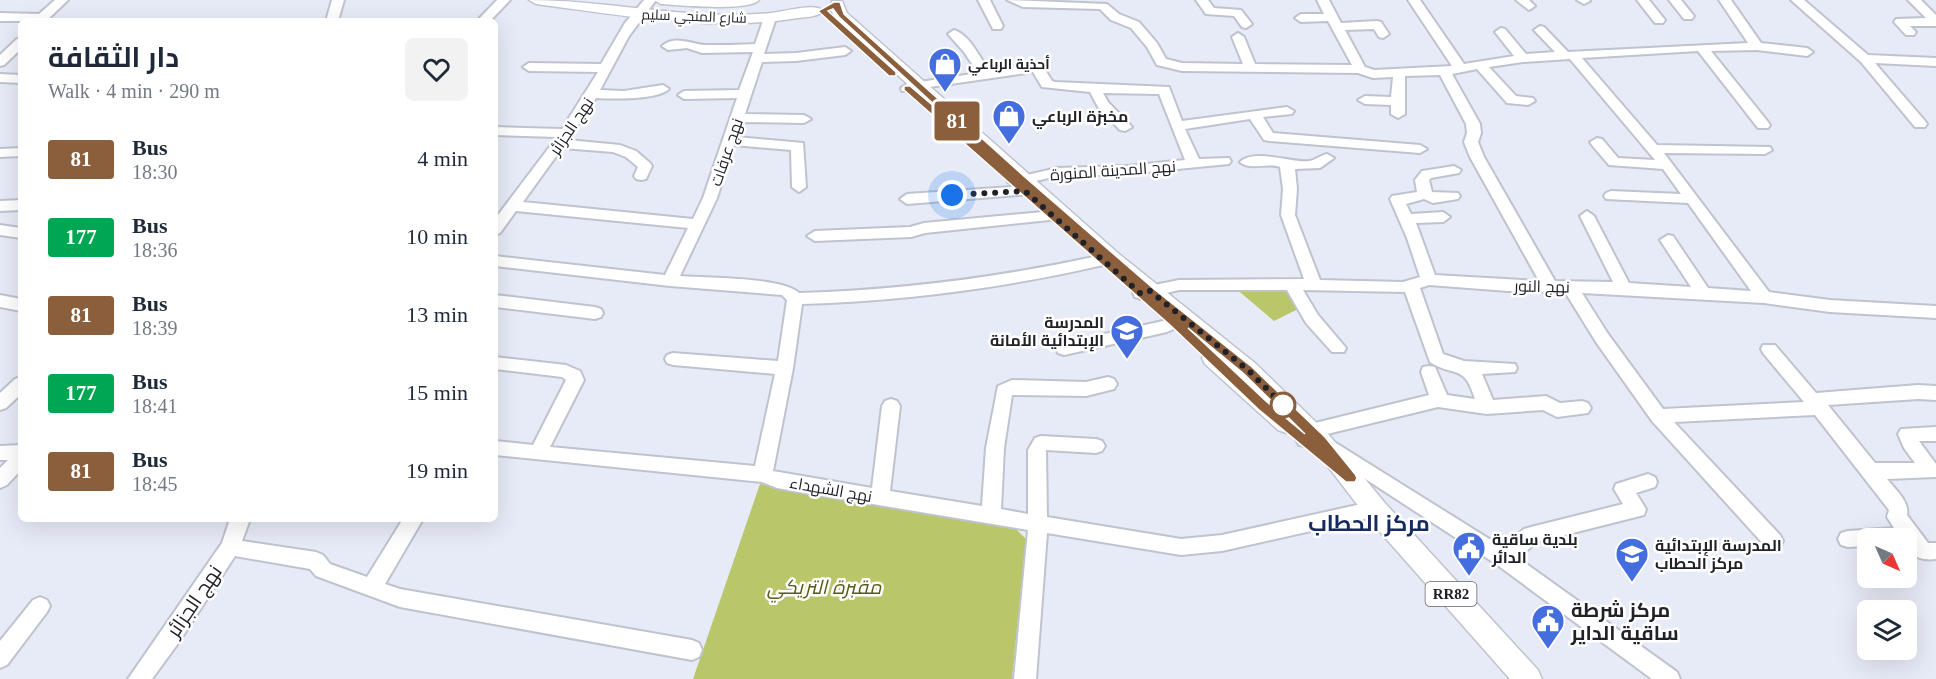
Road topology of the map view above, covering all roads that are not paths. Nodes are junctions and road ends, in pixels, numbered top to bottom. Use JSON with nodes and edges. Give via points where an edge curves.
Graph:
{"nodes":[{"id":1,"x":62,"y":0,"type":"edge"},
{"id":2,"x":338,"y":0,"type":"edge"},
{"id":3,"x":504,"y":0,"type":"edge"},
{"id":4,"x":536,"y":0,"type":"edge"},
{"id":5,"x":650,"y":0,"type":"edge"},
{"id":6,"x":661,"y":0,"type":"edge"},
{"id":7,"x":666,"y":0,"type":"edge"},
{"id":8,"x":752,"y":0,"type":"edge"},
{"id":9,"x":801,"y":0,"type":"edge"},
{"id":10,"x":984,"y":0,"type":"edge"},
{"id":11,"x":1013,"y":0,"type":"edge"},
{"id":12,"x":1202,"y":0,"type":"edge"},
{"id":13,"x":1323,"y":0,"type":"edge"},
{"id":14,"x":1414,"y":0,"type":"edge"},
{"id":15,"x":1643,"y":0,"type":"edge"},
{"id":16,"x":1675,"y":0,"type":"edge"},
{"id":17,"x":1725,"y":0,"type":"edge"},
{"id":18,"x":1797,"y":0,"type":"edge"},
{"id":19,"x":1914,"y":0,"type":"edge"},
{"id":20,"x":833,"y":5,"type":"edge"},
{"id":21,"x":635,"y":14,"type":"junction"},
{"id":22,"x":1688,"y":16,"type":"dead end"},
{"id":23,"x":0,"y":17,"type":"edge"},
{"id":24,"x":20,"y":18,"type":"edge"},
{"id":25,"x":42,"y":18,"type":"edge"},
{"id":26,"x":333,"y":18,"type":"edge"},
{"id":27,"x":486,"y":18,"type":"edge"},
{"id":28,"x":770,"y":18,"type":"junction"},
{"id":29,"x":1301,"y":18,"type":"dead end"},
{"id":30,"x":1659,"y":20,"type":"dead end"},
{"id":31,"x":1335,"y":22,"type":"junction"},
{"id":32,"x":1936,"y":22,"type":"edge"},
{"id":33,"x":1246,"y":24,"type":"dead end"},
{"id":34,"x":997,"y":26,"type":"dead end"},
{"id":35,"x":1540,"y":30,"type":"dead end"},
{"id":36,"x":1501,"y":32,"type":"dead end"},
{"id":37,"x":1910,"y":32,"type":"dead end"},
{"id":38,"x":954,"y":34,"type":"dead end"},
{"id":39,"x":1383,"y":34,"type":"dead end"},
{"id":40,"x":1238,"y":37,"type":"dead end"},
{"id":41,"x":18,"y":45,"type":"edge"},
{"id":42,"x":668,"y":46,"type":"dead end"},
{"id":43,"x":1757,"y":46,"type":"junction"},
{"id":44,"x":1702,"y":48,"type":"junction"},
{"id":45,"x":845,"y":51,"type":"dead end"},
{"id":46,"x":1807,"y":52,"type":"dead end"},
{"id":47,"x":758,"y":53,"type":"junction"},
{"id":48,"x":1569,"y":56,"type":"junction"},
{"id":49,"x":1523,"y":58,"type":"junction"},
{"id":50,"x":1865,"y":59,"type":"junction"},
{"id":51,"x":0,"y":62,"type":"edge"},
{"id":52,"x":1936,"y":62,"type":"edge"},
{"id":53,"x":1480,"y":65,"type":"junction"},
{"id":54,"x":529,"y":68,"type":"dead end"},
{"id":55,"x":605,"y":68,"type":"junction"},
{"id":56,"x":1460,"y":68,"type":"junction"},
{"id":57,"x":1251,"y":69,"type":"junction"},
{"id":58,"x":1360,"y":69,"type":"junction"},
{"id":59,"x":1444,"y":71,"type":"junction"},
{"id":60,"x":1397,"y":73,"type":"junction"},
{"id":61,"x":985,"y":75,"type":"junction"},
{"id":62,"x":0,"y":78,"type":"edge"},
{"id":63,"x":18,"y":79,"type":"edge"},
{"id":64,"x":913,"y":87,"type":"junction"},
{"id":65,"x":1094,"y":88,"type":"junction"},
{"id":66,"x":663,"y":89,"type":"dead end"},
{"id":67,"x":592,"y":94,"type":"junction"},
{"id":68,"x":744,"y":94,"type":"junction"},
{"id":69,"x":684,"y":95,"type":"dead end"},
{"id":70,"x":1365,"y":100,"type":"dead end"},
{"id":71,"x":1528,"y":101,"type":"dead end"},
{"id":72,"x":1287,"y":111,"type":"dead end"},
{"id":73,"x":1254,"y":114,"type":"junction"},
{"id":74,"x":738,"y":118,"type":"junction"},
{"id":75,"x":804,"y":119,"type":"dead end"},
{"id":76,"x":1920,"y":124,"type":"dead end"},
{"id":77,"x":1763,"y":125,"type":"dead end"},
{"id":78,"x":1177,"y":126,"type":"junction"},
{"id":79,"x":1125,"y":127,"type":"dead end"},
{"id":80,"x":498,"y":131,"type":"edge"},
{"id":81,"x":563,"y":139,"type":"junction"},
{"id":82,"x":730,"y":141,"type":"junction"},
{"id":83,"x":1597,"y":142,"type":"dead end"},
{"id":84,"x":1420,"y":149,"type":"dead end"},
{"id":85,"x":1653,"y":149,"type":"junction"},
{"id":86,"x":1765,"y":150,"type":"dead end"},
{"id":87,"x":18,"y":152,"type":"edge"},
{"id":88,"x":0,"y":153,"type":"edge"},
{"id":89,"x":1327,"y":158,"type":"dead end"},
{"id":90,"x":1224,"y":160,"type":"dead end"},
{"id":91,"x":1247,"y":162,"type":"dead end"},
{"id":92,"x":1194,"y":164,"type":"junction"},
{"id":93,"x":1287,"y":165,"type":"junction"},
{"id":94,"x":1667,"y":165,"type":"junction"},
{"id":95,"x":1454,"y":170,"type":"dead end"},
{"id":96,"x":641,"y":176,"type":"dead end"},
{"id":97,"x":1020,"y":185,"type":"junction"},
{"id":98,"x":799,"y":187,"type":"dead end"},
{"id":99,"x":1425,"y":194,"type":"junction"},
{"id":100,"x":1453,"y":196,"type":"dead end"},
{"id":101,"x":1611,"y":196,"type":"dead end"},
{"id":102,"x":908,"y":199,"type":"dead end"},
{"id":103,"x":1693,"y":199,"type":"junction"},
{"id":104,"x":18,"y":205,"type":"edge"},
{"id":105,"x":0,"y":206,"type":"edge"},
{"id":106,"x":513,"y":206,"type":"junction"},
{"id":107,"x":1054,"y":216,"type":"junction"},
{"id":108,"x":1587,"y":216,"type":"dead end"},
{"id":109,"x":1443,"y":217,"type":"dead end"},
{"id":110,"x":1406,"y":219,"type":"junction"},
{"id":111,"x":498,"y":224,"type":"edge"},
{"id":112,"x":696,"y":224,"type":"junction"},
{"id":113,"x":0,"y":230,"type":"edge"},
{"id":114,"x":18,"y":233,"type":"edge"},
{"id":115,"x":815,"y":236,"type":"dead end"},
{"id":116,"x":1668,"y":240,"type":"dead end"},
{"id":117,"x":1103,"y":260,"type":"junction"},
{"id":118,"x":498,"y":261,"type":"edge"},
{"id":119,"x":1429,"y":280,"type":"junction"},
{"id":120,"x":670,"y":281,"type":"junction"},
{"id":121,"x":1292,"y":284,"type":"junction"},
{"id":122,"x":1314,"y":285,"type":"junction"},
{"id":123,"x":1412,"y":285,"type":"junction"},
{"id":124,"x":1550,"y":287,"type":"junction"},
{"id":125,"x":1570,"y":287,"type":"junction"},
{"id":126,"x":1624,"y":288,"type":"junction"},
{"id":127,"x":1146,"y":292,"type":"junction"},
{"id":128,"x":1704,"y":294,"type":"junction"},
{"id":129,"x":1764,"y":297,"type":"junction"},
{"id":130,"x":795,"y":299,"type":"junction"},
{"id":131,"x":498,"y":301,"type":"edge"},
{"id":132,"x":1936,"y":312,"type":"edge"},
{"id":133,"x":595,"y":313,"type":"dead end"},
{"id":134,"x":1174,"y":322,"type":"junction"},
{"id":135,"x":1338,"y":348,"type":"dead end"},
{"id":136,"x":1064,"y":349,"type":"dead end"},
{"id":137,"x":1769,"y":349,"type":"dead end"},
{"id":138,"x":673,"y":359,"type":"dead end"},
{"id":139,"x":498,"y":363,"type":"edge"},
{"id":140,"x":785,"y":368,"type":"junction"},
{"id":141,"x":1466,"y":368,"type":"junction"},
{"id":142,"x":1509,"y":368,"type":"dead end"},
{"id":143,"x":1429,"y":372,"type":"dead end"},
{"id":144,"x":1108,"y":384,"type":"dead end"},
{"id":145,"x":18,"y":387,"type":"edge"},
{"id":146,"x":1936,"y":393,"type":"edge"},
{"id":147,"x":1438,"y":400,"type":"junction"},
{"id":148,"x":0,"y":404,"type":"edge"},
{"id":149,"x":1817,"y":404,"type":"junction"},
{"id":150,"x":891,"y":406,"type":"dead end"},
{"id":151,"x":1487,"y":407,"type":"junction"},
{"id":152,"x":1582,"y":408,"type":"dead end"},
{"id":153,"x":1658,"y":416,"type":"junction"},
{"id":154,"x":1936,"y":434,"type":"edge"},
{"id":155,"x":1318,"y":445,"type":"junction"},
{"id":156,"x":1096,"y":446,"type":"dead end"},
{"id":157,"x":498,"y":448,"type":"edge"},
{"id":158,"x":18,"y":452,"type":"edge"},
{"id":159,"x":0,"y":453,"type":"edge"},
{"id":160,"x":538,"y":453,"type":"junction"},
{"id":161,"x":18,"y":461,"type":"edge"},
{"id":162,"x":1872,"y":471,"type":"junction"},
{"id":163,"x":1933,"y":474,"type":"edge"},
{"id":164,"x":763,"y":475,"type":"junction"},
{"id":165,"x":1360,"y":475,"type":"junction"},
{"id":166,"x":0,"y":480,"type":"edge"},
{"id":167,"x":1648,"y":482,"type":"dead end"},
{"id":168,"x":880,"y":497,"type":"junction"},
{"id":169,"x":1375,"y":509,"type":"junction"},
{"id":170,"x":991,"y":514,"type":"junction"},
{"id":171,"x":239,"y":522,"type":"edge"},
{"id":172,"x":411,"y":522,"type":"edge"},
{"id":173,"x":1038,"y":522,"type":"junction"},
{"id":174,"x":1906,"y":528,"type":"edge"},
{"id":175,"x":1857,"y":538,"type":"edge"},
{"id":176,"x":1848,"y":539,"type":"dead end"},
{"id":177,"x":1773,"y":541,"type":"dead end"},
{"id":178,"x":1917,"y":544,"type":"edge"},
{"id":179,"x":230,"y":548,"type":"junction"},
{"id":180,"x":1936,"y":551,"type":"edge"},
{"id":181,"x":1503,"y":558,"type":"junction"},
{"id":182,"x":372,"y":588,"type":"junction"},
{"id":183,"x":40,"y":606,"type":"dead end"},
{"id":184,"x":692,"y":650,"type":"dead end"},
{"id":185,"x":0,"y":658,"type":"edge"},
{"id":186,"x":139,"y":679,"type":"edge"},
{"id":187,"x":1025,"y":679,"type":"edge"},
{"id":188,"x":1528,"y":679,"type":"edge"},
{"id":189,"x":1669,"y":679,"type":"edge"}],
"edges":[{"from":1,"to":25,"type":"street"},
{"from":2,"to":26,"type":"street"},
{"from":3,"to":27,"type":"street"},
{"from":4,"to":21,"type":"main road","name":"شارع المنجي سليم"},
{"from":5,"to":21,"type":"street","name":"نهج الجزائر"},
{"from":6,"to":7,"type":"main road"},
{"from":7,"to":8,"type":"main road"},
{"from":9,"to":20,"type":"main road","number":"RR82","via":[[805,8]]},
{"from":10,"to":34,"type":"street"},
{"from":11,"to":57,"type":"street","via":[[1023,4],[1102,6],[1115,17],[1135,25],[1167,65]]},
{"from":12,"to":33,"type":"street","via":[[1210,12],[1237,12]]},
{"from":13,"to":31,"type":"street"},
{"from":14,"to":56,"type":"street"},
{"from":15,"to":30,"type":"street"},
{"from":16,"to":22,"type":"street"},
{"from":17,"to":43,"type":"street"},
{"from":18,"to":50,"type":"street"},
{"from":19,"to":32,"type":"street"},
{"from":20,"to":28,"type":"main road","name":"شارع المنجي سليم"},
{"from":20,"to":64,"type":"main road","number":"RR82"},
{"from":21,"to":28,"type":"main road","name":"شارع المنجي سليم"},
{"from":21,"to":55,"type":"street","name":"نهج الجزائر"},
{"from":23,"to":24,"type":"street"},
{"from":28,"to":47,"type":"street","name":"نهج عرفات"},
{"from":29,"to":31,"type":"street"},
{"from":31,"to":39,"type":"street","via":[[1377,25]]},
{"from":31,"to":58,"type":"street"},
{"from":32,"to":37,"type":"street","via":[[1900,22]]},
{"from":35,"to":48,"type":"street"},
{"from":36,"to":49,"type":"street"},
{"from":38,"to":61,"type":"street"},
{"from":40,"to":57,"type":"street"},
{"from":41,"to":51,"type":"street"},
{"from":42,"to":47,"type":"street","via":[[688,44],[702,49]]},
{"from":43,"to":44,"type":"street"},
{"from":43,"to":46,"type":"street"},
{"from":44,"to":48,"type":"street"},
{"from":44,"to":77,"type":"street"},
{"from":45,"to":47,"type":"street","via":[[796,57]]},
{"from":47,"to":68,"type":"street","name":"نهج عرفات"},
{"from":48,"to":49,"type":"street"},
{"from":48,"to":85,"type":"street"},
{"from":49,"to":53,"type":"street"},
{"from":50,"to":52,"type":"street"},
{"from":50,"to":76,"type":"street"},
{"from":53,"to":56,"type":"street"},
{"from":53,"to":71,"type":"street","via":[[1512,100]]},
{"from":54,"to":55,"type":"street"},
{"from":55,"to":67,"type":"street","name":"نهج الجزائر"},
{"from":56,"to":59,"type":"street"},
{"from":57,"to":58,"type":"street"},
{"from":58,"to":60,"type":"street","via":[[1373,74]]},
{"from":59,"to":60,"type":"street"},
{"from":59,"to":124,"type":"street","via":[[1473,124],[1471,142],[1477,157]]},
{"from":60,"to":70,"type":"street","via":[[1397,108]]},
{"from":61,"to":64,"type":"street"},
{"from":61,"to":65,"type":"street","via":[[1035,68],[1047,84],[1055,87]]},
{"from":62,"to":63,"type":"street"},
{"from":64,"to":97,"type":"main road","number":"RR82"},
{"from":65,"to":78,"type":"street","name":"نهج المدينة المنورة","via":[[1164,90]]},
{"from":65,"to":79,"type":"street"},
{"from":66,"to":67,"type":"street","via":[[624,95]]},
{"from":67,"to":81,"type":"street","name":"نهج الجزائر"},
{"from":68,"to":69,"type":"street"},
{"from":68,"to":74,"type":"street","name":"نهج عرفات"},
{"from":72,"to":73,"type":"street"},
{"from":73,"to":78,"type":"street"},
{"from":73,"to":84,"type":"street","via":[[1269,137]]},
{"from":74,"to":75,"type":"street"},
{"from":74,"to":82,"type":"street","name":"نهج عرفات"},
{"from":78,"to":92,"type":"street","name":"نهج المدينة المنورة"},
{"from":80,"to":81,"type":"street"},
{"from":81,"to":96,"type":"street","via":[[631,154],[645,166]]},
{"from":81,"to":106,"type":"street","name":"نهج الجزائر"},
{"from":82,"to":98,"type":"street","via":[[798,146]]},
{"from":82,"to":112,"type":"street","name":"نهج عرفات","via":[[710,198]]},
{"from":83,"to":94,"type":"street","via":[[1614,162]]},
{"from":85,"to":86,"type":"street"},
{"from":85,"to":94,"type":"street"},
{"from":87,"to":88,"type":"street"},
{"from":89,"to":93,"type":"street","via":[[1315,165]]},
{"from":90,"to":92,"type":"street"},
{"from":91,"to":93,"type":"street","via":[[1275,160]]},
{"from":92,"to":97,"type":"street","name":"نهج المدينة المنورة","via":[[1057,172]]},
{"from":93,"to":122,"type":"street","via":[[1288,215]]},
{"from":94,"to":103,"type":"street"},
{"from":95,"to":99,"type":"street","via":[[1427,174],[1422,180]]},
{"from":97,"to":102,"type":"street","name":"نهج المدينة المنورة"},
{"from":97,"to":107,"type":"main road","number":"RR82"},
{"from":97,"to":127,"type":"main road","number":"RR82"},
{"from":99,"to":100,"type":"street","via":[[1433,198]]},
{"from":99,"to":110,"type":"street","via":[[1397,199]]},
{"from":101,"to":103,"type":"street"},
{"from":103,"to":129,"type":"street"},
{"from":104,"to":105,"type":"street"},
{"from":106,"to":111,"type":"street","name":"نهج الجزائر"},
{"from":106,"to":112,"type":"street"},
{"from":107,"to":115,"type":"street","via":[[911,232]]},
{"from":107,"to":117,"type":"main road","number":"RR82"},
{"from":108,"to":126,"type":"street"},
{"from":109,"to":110,"type":"street"},
{"from":110,"to":119,"type":"street"},
{"from":112,"to":120,"type":"street","name":"نهج عرفات"},
{"from":113,"to":114,"type":"street"},
{"from":116,"to":128,"type":"street"},
{"from":117,"to":127,"type":"main road","number":"RR82"},
{"from":117,"to":130,"type":"street","via":[[981,285],[850,298]]},
{"from":118,"to":120,"type":"street"},
{"from":119,"to":123,"type":"street","name":"نهج النور"},
{"from":119,"to":124,"type":"street","name":"نهج النور"},
{"from":120,"to":130,"type":"street","via":[[775,288],[787,291]]},
{"from":121,"to":122,"type":"street","name":"نهج النور"},
{"from":121,"to":127,"type":"street","name":"نهج النور","via":[[1179,285]]},
{"from":121,"to":135,"type":"street","via":[[1312,319]]},
{"from":122,"to":123,"type":"street","name":"نهج النور"},
{"from":123,"to":141,"type":"street","via":[[1436,358],[1446,365]]},
{"from":124,"to":125,"type":"street","name":"نهج النور"},
{"from":125,"to":126,"type":"street","name":"نهج النور"},
{"from":125,"to":153,"type":"street"},
{"from":126,"to":128,"type":"street","name":"نهج النور"},
{"from":127,"to":134,"type":"main road","number":"RR82"},
{"from":127,"to":155,"type":"main road","number":"RR82","via":[[1248,370]]},
{"from":128,"to":129,"type":"street","name":"نهج النور"},
{"from":129,"to":132,"type":"street","name":"نهج النور","via":[[1830,306]]},
{"from":130,"to":140,"type":"street"},
{"from":131,"to":133,"type":"street"},
{"from":134,"to":136,"type":"street","via":[[1167,327]]},
{"from":134,"to":155,"type":"main road","number":"RR82","via":[[1263,406]]},
{"from":137,"to":149,"type":"street"},
{"from":138,"to":140,"type":"street"},
{"from":139,"to":160,"type":"street","via":[[566,371],[574,376]]},
{"from":140,"to":164,"type":"street"},
{"from":141,"to":142,"type":"street"},
{"from":141,"to":151,"type":"street","via":[[1474,374]]},
{"from":143,"to":147,"type":"street"},
{"from":144,"to":170,"type":"street","via":[[1086,389],[1012,387],[1004,391]]},
{"from":145,"to":148,"type":"street"},
{"from":146,"to":149,"type":"street"},
{"from":147,"to":151,"type":"street"},
{"from":147,"to":155,"type":"street"},
{"from":149,"to":153,"type":"street"},
{"from":149,"to":162,"type":"street"},
{"from":150,"to":168,"type":"street"},
{"from":151,"to":152,"type":"street","via":[[1546,403],[1557,410]]},
{"from":153,"to":177,"type":"street"},
{"from":154,"to":163,"type":"street","via":[[1907,434]]},
{"from":155,"to":165,"type":"main road","number":"RR82"},
{"from":156,"to":173,"type":"street","via":[[1038,446]]},
{"from":157,"to":160,"type":"street","name":"نهج الشهداء"},
{"from":158,"to":159,"type":"street"},
{"from":160,"to":164,"type":"street","name":"نهج الشهداء"},
{"from":161,"to":166,"type":"street"},
{"from":162,"to":163,"type":"street"},
{"from":162,"to":174,"type":"street","via":[[1899,509],[1897,517]]},
{"from":164,"to":168,"type":"street","name":"نهج الشهداء"},
{"from":165,"to":169,"type":"main road","number":"RR82"},
{"from":165,"to":181,"type":"street"},
{"from":167,"to":181,"type":"street","via":[[1623,489],[1637,509],[1531,535]]},
{"from":168,"to":170,"type":"street","name":"نهج الشهداء"},
{"from":169,"to":173,"type":"street","name":"نهج الشهداء","via":[[1202,546],[1181,546]]},
{"from":169,"to":188,"type":"main road","number":"RR82"},
{"from":170,"to":173,"type":"street","name":"نهج الشهداء"},
{"from":171,"to":179,"type":"street","name":"نهج الجزائر"},
{"from":172,"to":182,"type":"street"},
{"from":173,"to":187,"type":"street"},
{"from":175,"to":176,"type":"street"},
{"from":178,"to":180,"type":"street","via":[[1923,552]]},
{"from":179,"to":182,"type":"street","via":[[316,561],[323,570]]},
{"from":179,"to":186,"type":"street","name":"نهج الجزائر"},
{"from":181,"to":189,"type":"street"},
{"from":182,"to":184,"type":"street","via":[[400,598]]},
{"from":183,"to":185,"type":"street"}]}
